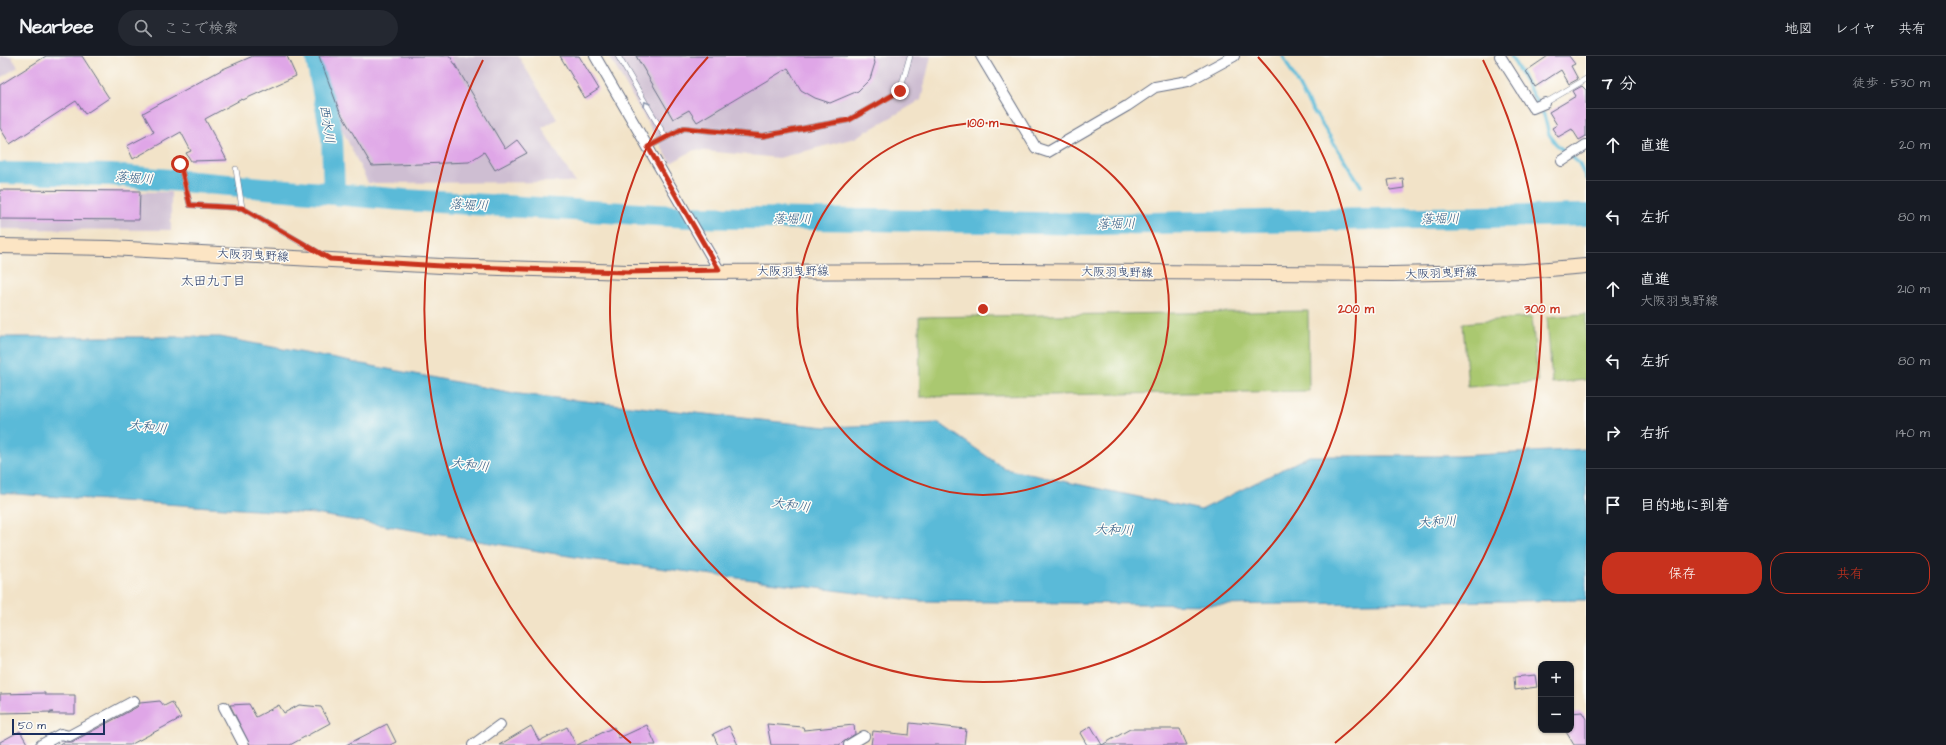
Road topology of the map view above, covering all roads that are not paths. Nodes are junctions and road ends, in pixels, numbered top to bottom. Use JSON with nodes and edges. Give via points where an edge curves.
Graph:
{"nodes":[{"id":1,"x":595,"y":56,"type":"edge"},
{"id":2,"x":618,"y":56,"type":"edge"},
{"id":3,"x":910,"y":56,"type":"edge"},
{"id":4,"x":981,"y":56,"type":"edge"},
{"id":5,"x":1234,"y":56,"type":"edge"},
{"id":6,"x":1500,"y":56,"type":"edge"},
{"id":7,"x":1586,"y":79,"type":"edge"},
{"id":8,"x":1545,"y":103,"type":"joint"},
{"id":9,"x":666,"y":138,"type":"junction"},
{"id":10,"x":1586,"y":145,"type":"edge"},
{"id":11,"x":648,"y":147,"type":"junction"},
{"id":12,"x":1564,"y":160,"type":"dead end"},
{"id":13,"x":180,"y":164,"type":"dead end"},
{"id":14,"x":236,"y":169,"type":"dead end"},
{"id":15,"x":242,"y":208,"type":"junction"},
{"id":16,"x":0,"y":246,"type":"edge"},
{"id":17,"x":330,"y":259,"type":"junction"},
{"id":18,"x":1586,"y":266,"type":"edge"},
{"id":19,"x":719,"y":270,"type":"junction"},
{"id":20,"x":134,"y":701,"type":"dead end"},
{"id":21,"x":224,"y":707,"type":"dead end"},
{"id":22,"x":500,"y":725,"type":"dead end"},
{"id":23,"x":864,"y":736,"type":"dead end"},
{"id":24,"x":41,"y":745,"type":"edge"},
{"id":25,"x":244,"y":745,"type":"edge"},
{"id":26,"x":473,"y":745,"type":"edge"},
{"id":27,"x":849,"y":745,"type":"edge"}],
"edges":[{"from":1,"to":11,"type":"street"},
{"from":9,"to":2,"type":"lane","one_way":true},
{"from":3,"to":9,"type":"lane","via":[[900,91],[849,120],[763,136],[684,128]]},
{"from":4,"to":5,"type":"street","via":[[1036,148],[1048,152],[1155,88],[1188,81]]},
{"from":6,"to":8,"type":"street","via":[[1533,108]]},
{"from":7,"to":8,"type":"lane"},
{"from":9,"to":11,"type":"lane"},
{"from":10,"to":12,"type":"street"},
{"from":11,"to":19,"type":"street"},
{"from":13,"to":15,"type":"lane","via":[[190,205]]},
{"from":14,"to":15,"type":"lane"},
{"from":15,"to":17,"type":"lane"},
{"from":16,"to":17,"type":"main road","name":"大阪羽曳野線","via":[[110,248]]},
{"from":17,"to":19,"type":"main road","name":"大阪羽曳野線","via":[[546,270]]},
{"from":18,"to":19,"type":"main road","name":"大阪羽曳野線","via":[[1392,274]]},
{"from":20,"to":24,"type":"street","via":[[69,736],[61,734]]},
{"from":21,"to":25,"type":"street"},
{"from":22,"to":26,"type":"street"},
{"from":23,"to":27,"type":"street"}]}
